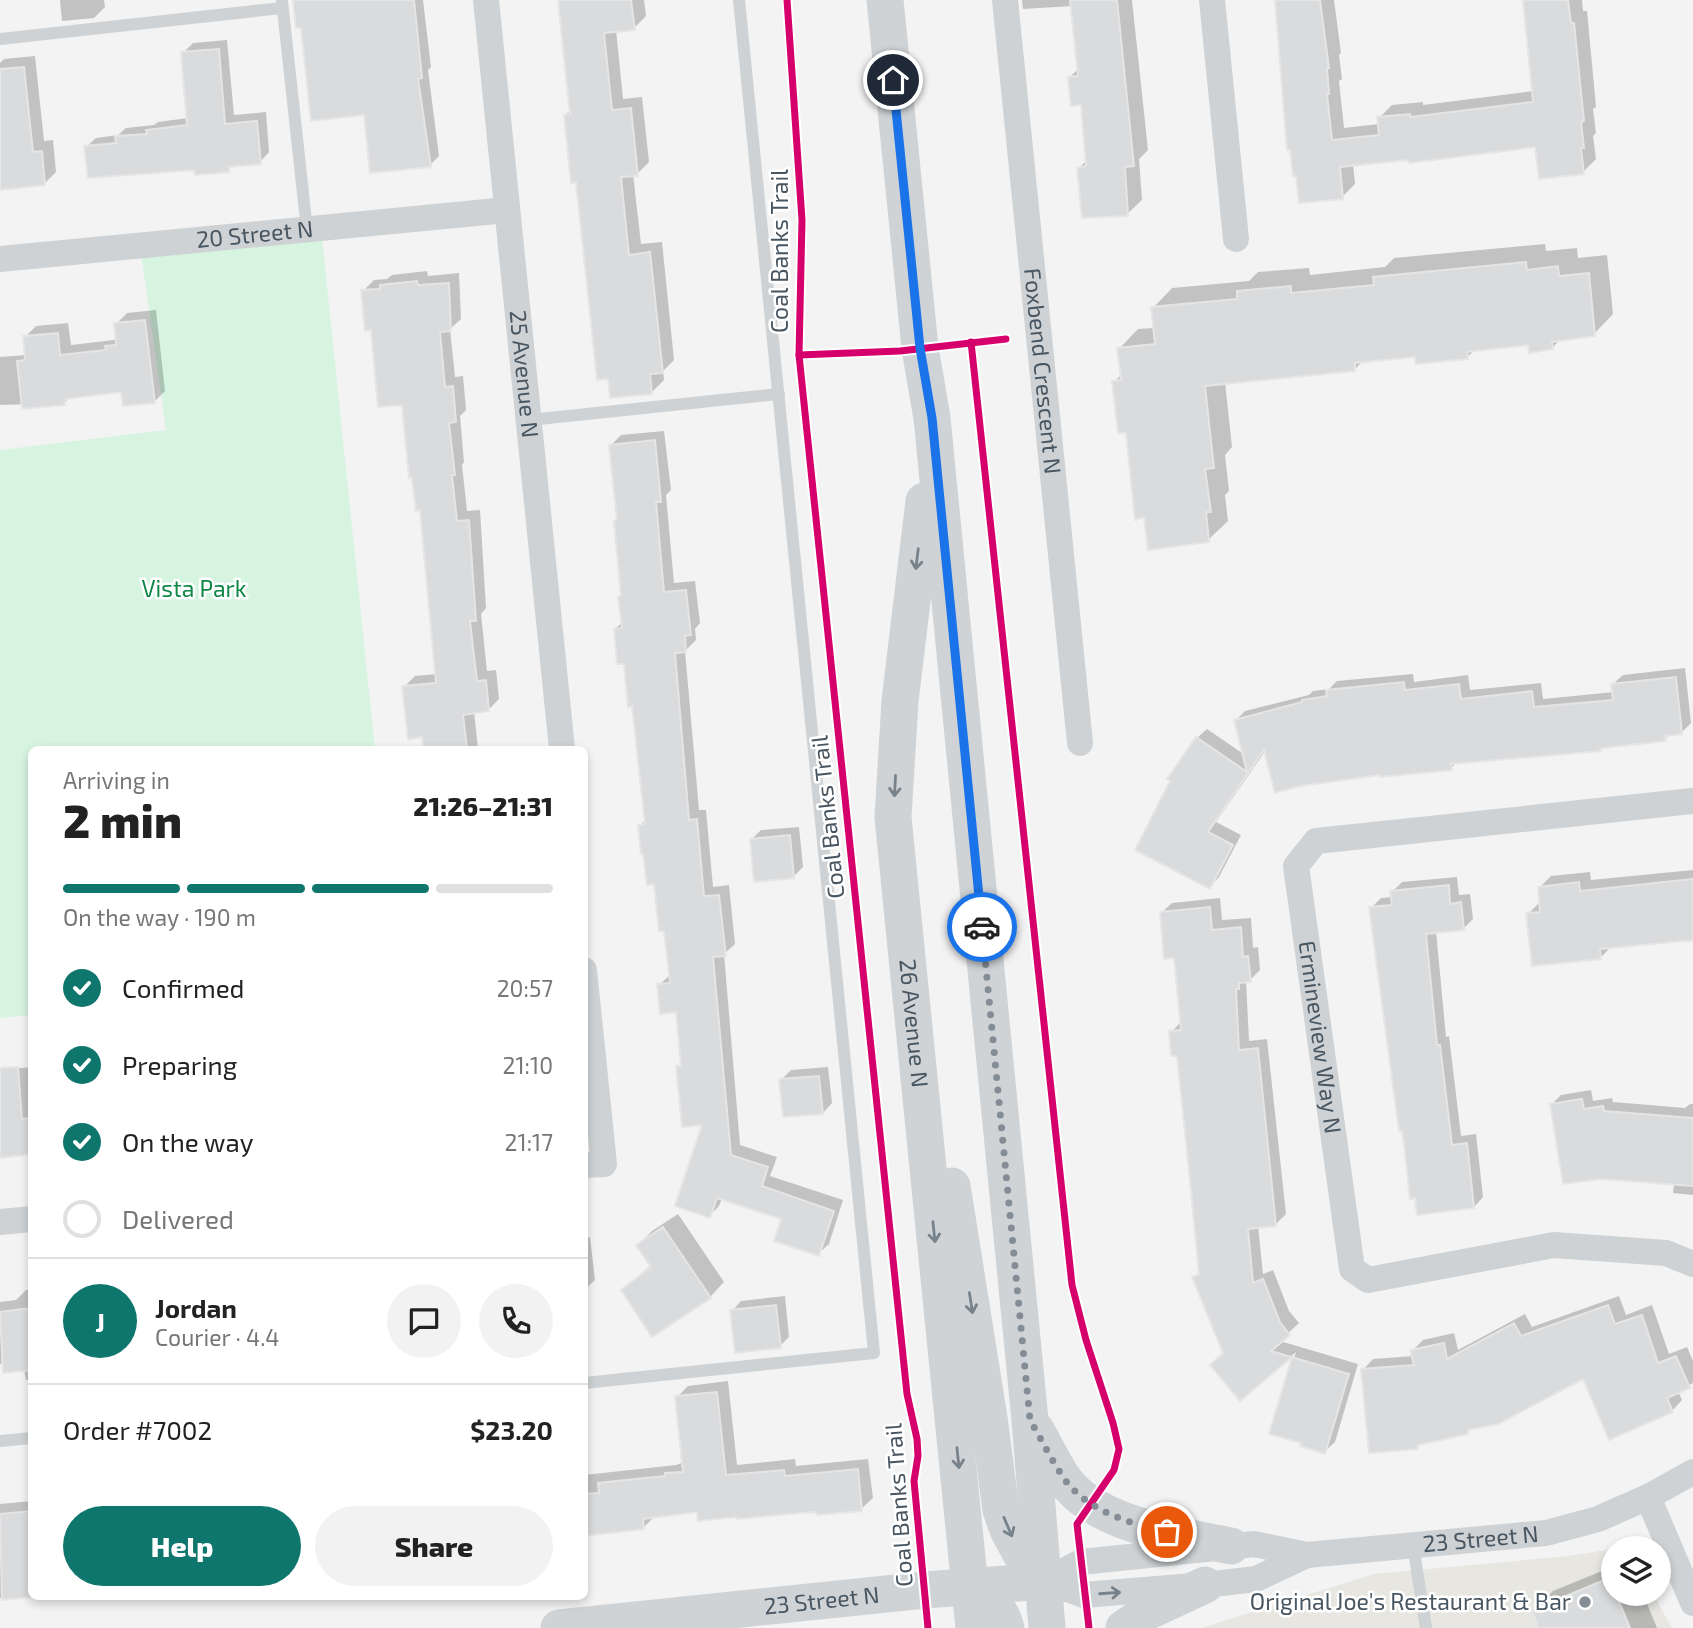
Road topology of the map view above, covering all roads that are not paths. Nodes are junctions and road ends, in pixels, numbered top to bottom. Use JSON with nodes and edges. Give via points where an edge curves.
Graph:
{"nodes":[{"id":1,"x":486,"y":0,"type":"edge"},
{"id":2,"x":739,"y":0,"type":"edge"},
{"id":3,"x":885,"y":0,"type":"edge"},
{"id":4,"x":1005,"y":0,"type":"edge"},
{"id":5,"x":1212,"y":0,"type":"edge"},
{"id":6,"x":282,"y":4,"type":"edge"},
{"id":7,"x":0,"y":39,"type":"edge"},
{"id":8,"x":507,"y":209,"type":"junction"},
{"id":9,"x":307,"y":230,"type":"junction"},
{"id":10,"x":1236,"y":239,"type":"dead end"},
{"id":11,"x":0,"y":259,"type":"edge"},
{"id":12,"x":779,"y":394,"type":"junction"},
{"id":13,"x":932,"y":418,"type":"junction"},
{"id":14,"x":528,"y":420,"type":"junction"},
{"id":15,"x":1080,"y":743,"type":"dead end"},
{"id":16,"x":562,"y":746,"type":"edge"},
{"id":17,"x":1693,"y":801,"type":"edge"},
{"id":18,"x":588,"y":1048,"type":"edge"},
{"id":19,"x":917,"y":1070,"type":"junction"},
{"id":20,"x":594,"y":1165,"type":"edge"},
{"id":21,"x":28,"y":1219,"type":"edge"},
{"id":22,"x":0,"y":1222,"type":"edge"},
{"id":23,"x":1693,"y":1264,"type":"edge"},
{"id":24,"x":588,"y":1382,"type":"edge"},
{"id":25,"x":1030,"y":1420,"type":"junction"},
{"id":26,"x":28,"y":1438,"type":"edge"},
{"id":27,"x":0,"y":1441,"type":"edge"},
{"id":28,"x":1693,"y":1472,"type":"edge"},
{"id":29,"x":1648,"y":1497,"type":"junction"},
{"id":30,"x":1413,"y":1545,"type":"junction"},
{"id":31,"x":1231,"y":1546,"type":"junction"},
{"id":32,"x":1307,"y":1555,"type":"junction"},
{"id":33,"x":1044,"y":1581,"type":"junction"},
{"id":34,"x":1205,"y":1585,"type":"junction"},
{"id":35,"x":971,"y":1587,"type":"junction"},
{"id":36,"x":1693,"y":1603,"type":"edge"},
{"id":37,"x":559,"y":1628,"type":"edge"},
{"id":38,"x":974,"y":1628,"type":"edge"},
{"id":39,"x":1006,"y":1628,"type":"edge"},
{"id":40,"x":1047,"y":1628,"type":"edge"},
{"id":41,"x":1124,"y":1628,"type":"edge"},
{"id":42,"x":1426,"y":1628,"type":"edge"}],
"edges":[{"from":1,"to":8,"type":"street","name":"25 Avenue N"},
{"from":2,"to":12,"type":"lane"},
{"from":3,"to":13,"type":"main road","name":"26 Avenue N","via":[[920,348]]},
{"from":4,"to":15,"type":"street","name":"Foxbend Crescent N"},
{"from":5,"to":10,"type":"street"},
{"from":6,"to":7,"type":"lane"},
{"from":6,"to":9,"type":"lane"},
{"from":8,"to":9,"type":"street","name":"20 Street N"},
{"from":8,"to":14,"type":"street","name":"25 Avenue N"},
{"from":9,"to":11,"type":"street","name":"20 Street N"},
{"from":12,"to":14,"type":"lane"},
{"from":12,"to":24,"type":"lane","via":[[874,1353]]},
{"from":13,"to":19,"type":"main road","name":"26 Avenue N","one_way":true,"via":[[900,701],[893,817]]},
{"from":13,"to":25,"type":"main road","name":"26 Avenue N"},
{"from":14,"to":16,"type":"street","name":"25 Avenue N"},
{"from":17,"to":23,"type":"street","name":"Ermineview Way N","via":[[1316,841],[1296,866],[1352,1269],[1368,1280],[1554,1245],[1666,1253]]},
{"from":18,"to":20,"type":"street"},
{"from":19,"to":33,"type":"main road","one_way":true,"via":[[949,1166],[1001,1510],[1021,1554]]},
{"from":19,"to":35,"type":"main road","name":"26 Avenue N","one_way":true},
{"from":21,"to":22,"type":"street"},
{"from":25,"to":31,"type":"main road","via":[[1064,1480],[1090,1503],[1145,1528]]},
{"from":25,"to":33,"type":"main road","name":"26 Avenue N"},
{"from":26,"to":27,"type":"lane"},
{"from":28,"to":29,"type":"street","name":"23 Street N"},
{"from":29,"to":30,"type":"street","name":"23 Street N","via":[[1598,1519],[1546,1533]]},
{"from":29,"to":36,"type":"street"},
{"from":30,"to":32,"type":"street","name":"23 Street N"},
{"from":30,"to":42,"type":"lane"},
{"from":31,"to":32,"type":"street","name":"23 Street N","via":[[1254,1544]]},
{"from":31,"to":33,"type":"street","name":"23 Street N","via":[[1081,1562]]},
{"from":32,"to":34,"type":"street","name":"23 Street N","via":[[1256,1579]]},
{"from":33,"to":34,"type":"street","name":"23 Street N","one_way":true,"via":[[1084,1595]]},
{"from":33,"to":35,"type":"main road","name":"23 Street N"},
{"from":33,"to":40,"type":"main road","name":"26 Avenue N"},
{"from":34,"to":41,"type":"main road"},
{"from":35,"to":37,"type":"main road","name":"23 Street N"},
{"from":35,"to":38,"type":"main road","name":"26 Avenue N"},
{"from":35,"to":39,"type":"main road","via":[[995,1604]]}]}
